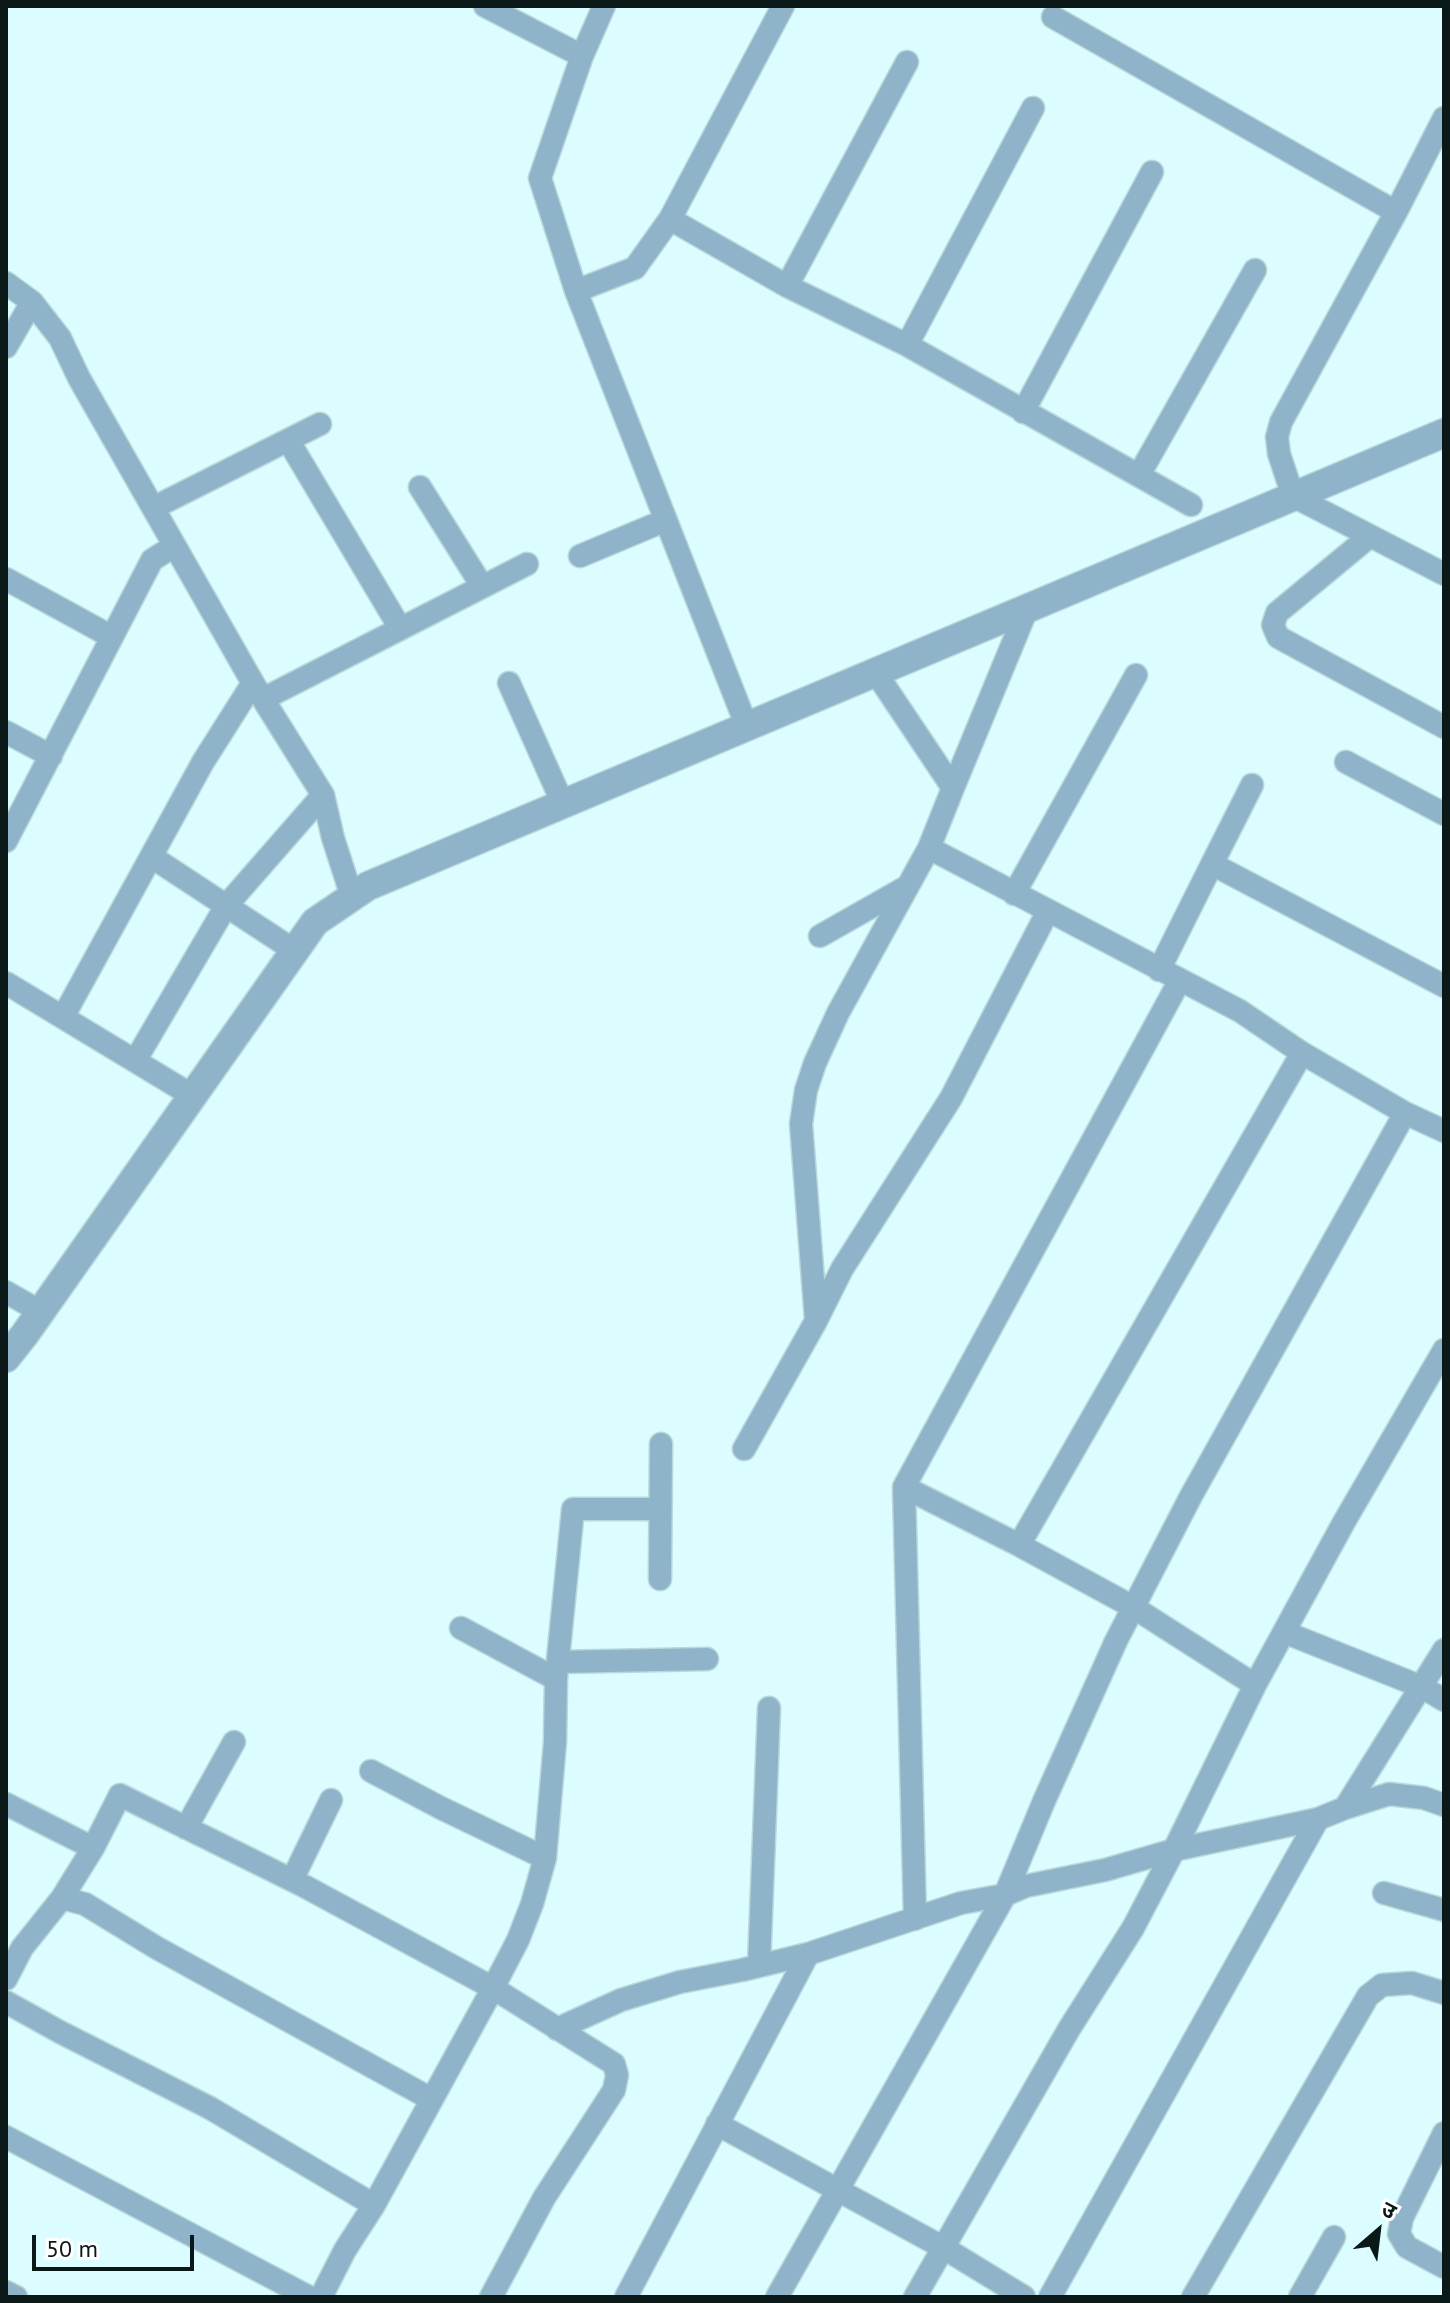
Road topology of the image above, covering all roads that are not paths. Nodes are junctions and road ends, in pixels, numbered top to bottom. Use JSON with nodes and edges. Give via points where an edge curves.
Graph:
{"nodes":[{"id":1,"x":485,"y":6,"type":"edge"},
{"id":2,"x":604,"y":6,"type":"edge"},
{"id":3,"x":783,"y":6,"type":"edge"},
{"id":4,"x":1053,"y":17,"type":"dead end"},
{"id":5,"x":582,"y":56,"type":"junction"},
{"id":6,"x":907,"y":62,"type":"dead end"},
{"id":7,"x":1033,"y":108,"type":"dead end"},
{"id":8,"x":1444,"y":118,"type":"edge"},
{"id":9,"x":1152,"y":172,"type":"dead end"},
{"id":10,"x":1396,"y":212,"type":"junction"},
{"id":11,"x":670,"y":219,"type":"junction"},
{"id":12,"x":1255,"y":270,"type":"dead end"},
{"id":13,"x":6,"y":283,"type":"edge"},
{"id":14,"x":787,"y":286,"type":"junction"},
{"id":15,"x":576,"y":291,"type":"junction"},
{"id":16,"x":32,"y":302,"type":"junction"},
{"id":17,"x":907,"y":345,"type":"junction"},
{"id":18,"x":6,"y":347,"type":"edge"},
{"id":19,"x":1023,"y":412,"type":"junction"},
{"id":20,"x":320,"y":424,"type":"dead end"},
{"id":21,"x":1444,"y":433,"type":"edge"},
{"id":22,"x":288,"y":440,"type":"junction"},
{"id":23,"x":1139,"y":475,"type":"junction"},
{"id":24,"x":420,"y":487,"type":"dead end"},
{"id":25,"x":1293,"y":496,"type":"junction"},
{"id":26,"x":1191,"y":505,"type":"junction"},
{"id":27,"x":153,"y":508,"type":"junction"},
{"id":28,"x":666,"y":520,"type":"junction"},
{"id":29,"x":1218,"y":528,"type":"junction"},
{"id":30,"x":1370,"y":536,"type":"junction"},
{"id":31,"x":1191,"y":540,"type":"junction"},
{"id":32,"x":174,"y":546,"type":"junction"},
{"id":33,"x":580,"y":556,"type":"dead end"},
{"id":34,"x":527,"y":564,"type":"dead end"},
{"id":35,"x":1444,"y":574,"type":"edge"},
{"id":36,"x":6,"y":579,"type":"edge"},
{"id":37,"x":482,"y":586,"type":"junction"},
{"id":38,"x":1027,"y":609,"type":"junction"},
{"id":39,"x":400,"y":628,"type":"junction"},
{"id":40,"x":112,"y":637,"type":"junction"},
{"id":41,"x":876,"y":673,"type":"junction"},
{"id":42,"x":1136,"y":675,"type":"dead end"},
{"id":43,"x":509,"y":683,"type":"dead end"},
{"id":44,"x":258,"y":691,"type":"junction"},
{"id":45,"x":747,"y":727,"type":"junction"},
{"id":46,"x":1444,"y":727,"type":"edge"},
{"id":47,"x":6,"y":732,"type":"edge"},
{"id":48,"x":51,"y":756,"type":"junction"},
{"id":49,"x":1346,"y":762,"type":"dead end"},
{"id":50,"x":1252,"y":785,"type":"dead end"},
{"id":51,"x":953,"y":788,"type":"junction"},
{"id":52,"x":323,"y":795,"type":"junction"},
{"id":53,"x":563,"y":804,"type":"junction"},
{"id":54,"x":1444,"y":814,"type":"edge"},
{"id":55,"x":6,"y":841,"type":"edge"},
{"id":56,"x":929,"y":848,"type":"junction"},
{"id":57,"x":152,"y":857,"type":"junction"},
{"id":58,"x":1212,"y":864,"type":"junction"},
{"id":59,"x":908,"y":886,"type":"junction"},
{"id":60,"x":1014,"y":894,"type":"junction"},
{"id":61,"x":352,"y":897,"type":"junction"},
{"id":62,"x":226,"y":906,"type":"junction"},
{"id":63,"x":1048,"y":911,"type":"junction"},
{"id":64,"x":820,"y":936,"type":"dead end"},
{"id":65,"x":295,"y":951,"type":"junction"},
{"id":66,"x":1159,"y":970,"type":"junction"},
{"id":67,"x":1180,"y":980,"type":"junction"},
{"id":68,"x":6,"y":983,"type":"edge"},
{"id":69,"x":1444,"y":986,"type":"edge"},
{"id":70,"x":63,"y":1017,"type":"junction"},
{"id":71,"x":1302,"y":1053,"type":"junction"},
{"id":72,"x":135,"y":1061,"type":"junction"},
{"id":73,"x":193,"y":1096,"type":"junction"},
{"id":74,"x":1405,"y":1113,"type":"junction"},
{"id":75,"x":1444,"y":1131,"type":"edge"},
{"id":76,"x":6,"y":1292,"type":"edge"},
{"id":77,"x":41,"y":1312,"type":"junction"},
{"id":78,"x":816,"y":1321,"type":"junction"},
{"id":79,"x":1444,"y":1350,"type":"edge"},
{"id":80,"x":6,"y":1358,"type":"edge"},
{"id":81,"x":661,"y":1444,"type":"dead end"},
{"id":82,"x":744,"y":1449,"type":"dead end"},
{"id":83,"x":904,"y":1487,"type":"junction"},
{"id":84,"x":659,"y":1509,"type":"junction"},
{"id":85,"x":1019,"y":1545,"type":"junction"},
{"id":86,"x":660,"y":1579,"type":"dead end"},
{"id":87,"x":1133,"y":1607,"type":"junction"},
{"id":88,"x":461,"y":1628,"type":"dead end"},
{"id":89,"x":1284,"y":1632,"type":"junction"},
{"id":90,"x":1444,"y":1650,"type":"edge"},
{"id":91,"x":707,"y":1659,"type":"dead end"},
{"id":92,"x":557,"y":1670,"type":"junction"},
{"id":93,"x":1255,"y":1685,"type":"junction"},
{"id":94,"x":1422,"y":1687,"type":"junction"},
{"id":95,"x":1444,"y":1700,"type":"edge"},
{"id":96,"x":769,"y":1708,"type":"dead end"},
{"id":97,"x":234,"y":1742,"type":"dead end"},
{"id":98,"x":371,"y":1771,"type":"dead end"},
{"id":99,"x":331,"y":1800,"type":"dead end"},
{"id":100,"x":6,"y":1804,"type":"edge"},
{"id":101,"x":1444,"y":1805,"type":"edge"},
{"id":102,"x":1345,"y":1808,"type":"junction"},
{"id":103,"x":1318,"y":1819,"type":"junction"},
{"id":104,"x":186,"y":1828,"type":"junction"},
{"id":105,"x":93,"y":1848,"type":"junction"},
{"id":106,"x":1174,"y":1850,"type":"junction"},
{"id":107,"x":545,"y":1858,"type":"junction"},
{"id":108,"x":292,"y":1880,"type":"junction"},
{"id":109,"x":1384,"y":1893,"type":"dead end"},
{"id":110,"x":1005,"y":1895,"type":"junction"},
{"id":111,"x":62,"y":1898,"type":"junction"},
{"id":112,"x":1444,"y":1910,"type":"edge"},
{"id":113,"x":915,"y":1919,"type":"junction"},
{"id":114,"x":14,"y":1944,"type":"edge"},
{"id":115,"x":808,"y":1954,"type":"junction"},
{"id":116,"x":759,"y":1966,"type":"junction"},
{"id":117,"x":6,"y":1979,"type":"edge"},
{"id":118,"x":493,"y":1988,"type":"junction"},
{"id":119,"x":1444,"y":1993,"type":"edge"},
{"id":120,"x":6,"y":2002,"type":"edge"},
{"id":121,"x":557,"y":2029,"type":"junction"},
{"id":122,"x":431,"y":2099,"type":"junction"},
{"id":123,"x":717,"y":2124,"type":"junction"},
{"id":124,"x":1444,"y":2133,"type":"edge"},
{"id":125,"x":6,"y":2137,"type":"edge"},
{"id":126,"x":838,"y":2190,"type":"junction"},
{"id":127,"x":374,"y":2205,"type":"junction"},
{"id":128,"x":1334,"y":2237,"type":"dead end"},
{"id":129,"x":944,"y":2248,"type":"junction"},
{"id":130,"x":1444,"y":2267,"type":"edge"},
{"id":131,"x":6,"y":2292,"type":"edge"},
{"id":132,"x":16,"y":2297,"type":"edge"},
{"id":133,"x":309,"y":2297,"type":"edge"},
{"id":134,"x":321,"y":2297,"type":"edge"},
{"id":135,"x":491,"y":2297,"type":"edge"},
{"id":136,"x":626,"y":2297,"type":"edge"},
{"id":137,"x":777,"y":2297,"type":"edge"},
{"id":138,"x":915,"y":2297,"type":"edge"},
{"id":139,"x":1024,"y":2297,"type":"edge"},
{"id":140,"x":1050,"y":2297,"type":"edge"},
{"id":141,"x":1193,"y":2297,"type":"edge"},
{"id":142,"x":1300,"y":2297,"type":"edge"}],
"edges":[{"from":1,"to":5,"type":"street"},
{"from":2,"to":5,"type":"street"},
{"from":3,"to":11,"type":"street"},
{"from":4,"to":10,"type":"street"},
{"from":5,"to":15,"type":"street","via":[[540,178]]},
{"from":6,"to":14,"type":"street"},
{"from":7,"to":17,"type":"street"},
{"from":8,"to":10,"type":"street"},
{"from":9,"to":19,"type":"street"},
{"from":10,"to":25,"type":"street","via":[[1281,422],[1279,454]]},
{"from":11,"to":14,"type":"street"},
{"from":11,"to":15,"type":"street","via":[[635,268]]},
{"from":12,"to":23,"type":"street"},
{"from":13,"to":16,"type":"street"},
{"from":14,"to":17,"type":"street"},
{"from":15,"to":28,"type":"street"},
{"from":16,"to":18,"type":"street"},
{"from":16,"to":27,"type":"street","via":[[60,338]]},
{"from":17,"to":19,"type":"street"},
{"from":19,"to":23,"type":"street"},
{"from":20,"to":22,"type":"street"},
{"from":21,"to":25,"type":"street"},
{"from":22,"to":27,"type":"street"},
{"from":22,"to":39,"type":"street"},
{"from":23,"to":26,"type":"street"},
{"from":24,"to":37,"type":"street"},
{"from":25,"to":29,"type":"street"},
{"from":25,"to":30,"type":"street"},
{"from":26,"to":29,"type":"street"},
{"from":26,"to":31,"type":"street"},
{"from":27,"to":32,"type":"street"},
{"from":28,"to":33,"type":"street"},
{"from":28,"to":45,"type":"street"},
{"from":29,"to":31,"type":"street"},
{"from":30,"to":35,"type":"street"},
{"from":30,"to":46,"type":"street","via":[[1277,613],[1273,625],[1278,637]]},
{"from":31,"to":38,"type":"street"},
{"from":32,"to":40,"type":"street","via":[[152,560]]},
{"from":32,"to":44,"type":"street"},
{"from":34,"to":37,"type":"street"},
{"from":36,"to":40,"type":"street"},
{"from":37,"to":39,"type":"street"},
{"from":38,"to":41,"type":"street"},
{"from":38,"to":51,"type":"street"},
{"from":39,"to":44,"type":"street"},
{"from":40,"to":48,"type":"street"},
{"from":41,"to":45,"type":"street"},
{"from":41,"to":51,"type":"street"},
{"from":42,"to":60,"type":"street"},
{"from":43,"to":53,"type":"street"},
{"from":44,"to":52,"type":"street"},
{"from":44,"to":57,"type":"street","via":[[203,762]]},
{"from":45,"to":53,"type":"street"},
{"from":47,"to":48,"type":"street"},
{"from":48,"to":55,"type":"street"},
{"from":49,"to":54,"type":"street"},
{"from":50,"to":58,"type":"street"},
{"from":51,"to":56,"type":"street"},
{"from":52,"to":61,"type":"street"},
{"from":52,"to":62,"type":"street"},
{"from":53,"to":61,"type":"street"},
{"from":56,"to":59,"type":"street"},
{"from":56,"to":60,"type":"street"},
{"from":57,"to":62,"type":"street"},
{"from":57,"to":70,"type":"street"},
{"from":58,"to":66,"type":"street"},
{"from":58,"to":69,"type":"street"},
{"from":59,"to":64,"type":"street"},
{"from":59,"to":78,"type":"street","via":[[838,1013],[806,1090],[801,1124]]},
{"from":60,"to":63,"type":"street"},
{"from":61,"to":65,"type":"street","via":[[315,922]]},
{"from":62,"to":65,"type":"street"},
{"from":62,"to":72,"type":"street"},
{"from":63,"to":66,"type":"street"},
{"from":63,"to":78,"type":"street","via":[[951,1098],[842,1269]]},
{"from":65,"to":73,"type":"street"},
{"from":66,"to":67,"type":"street"},
{"from":67,"to":71,"type":"street","via":[[1240,1011]]},
{"from":67,"to":83,"type":"street"},
{"from":68,"to":70,"type":"street"},
{"from":70,"to":72,"type":"street"},
{"from":71,"to":74,"type":"street"},
{"from":71,"to":85,"type":"street"},
{"from":72,"to":73,"type":"street"},
{"from":73,"to":77,"type":"street"},
{"from":74,"to":75,"type":"street"},
{"from":74,"to":87,"type":"street"},
{"from":76,"to":77,"type":"street"},
{"from":77,"to":80,"type":"street"},
{"from":78,"to":82,"type":"street"},
{"from":79,"to":89,"type":"street"},
{"from":81,"to":84,"type":"street"},
{"from":83,"to":85,"type":"street"},
{"from":83,"to":113,"type":"street"},
{"from":84,"to":86,"type":"street"},
{"from":84,"to":92,"type":"street","via":[[573,1509]]},
{"from":85,"to":87,"type":"street"},
{"from":87,"to":93,"type":"street"},
{"from":87,"to":110,"type":"street"},
{"from":88,"to":92,"type":"street"},
{"from":89,"to":93,"type":"street"},
{"from":89,"to":94,"type":"street"},
{"from":90,"to":94,"type":"street"},
{"from":91,"to":92,"type":"street"},
{"from":92,"to":107,"type":"street"},
{"from":93,"to":106,"type":"street"},
{"from":94,"to":95,"type":"street"},
{"from":94,"to":102,"type":"street"},
{"from":96,"to":116,"type":"street"},
{"from":97,"to":104,"type":"street"},
{"from":98,"to":107,"type":"street"},
{"from":99,"to":108,"type":"street"},
{"from":100,"to":105,"type":"street"},
{"from":101,"to":102,"type":"street","via":[[1389,1794]]},
{"from":102,"to":103,"type":"street"},
{"from":103,"to":106,"type":"street"},
{"from":103,"to":140,"type":"street"},
{"from":104,"to":105,"type":"street","via":[[120,1795]]},
{"from":104,"to":108,"type":"street"},
{"from":105,"to":111,"type":"street"},
{"from":106,"to":110,"type":"street"},
{"from":106,"to":129,"type":"street"},
{"from":107,"to":118,"type":"street","via":[[518,1940]]},
{"from":108,"to":118,"type":"street"},
{"from":109,"to":112,"type":"street"},
{"from":110,"to":113,"type":"street"},
{"from":110,"to":126,"type":"street"},
{"from":111,"to":114,"type":"street"},
{"from":111,"to":122,"type":"street","via":[[85,1904]]},
{"from":113,"to":115,"type":"street"},
{"from":114,"to":117,"type":"street"},
{"from":115,"to":116,"type":"street"},
{"from":115,"to":123,"type":"street"},
{"from":116,"to":121,"type":"street","via":[[621,2000]]},
{"from":118,"to":121,"type":"street"},
{"from":118,"to":122,"type":"street"},
{"from":119,"to":141,"type":"street","via":[[1412,1983],[1382,1985],[1368,1996]]},
{"from":120,"to":127,"type":"street","via":[[210,2108]]},
{"from":121,"to":135,"type":"street","via":[[614,2064],[614,2090],[544,2198]]},
{"from":122,"to":127,"type":"street"},
{"from":123,"to":126,"type":"street"},
{"from":123,"to":136,"type":"street"},
{"from":124,"to":130,"type":"street","via":[[1399,2234],[1407,2247]]},
{"from":125,"to":133,"type":"street"},
{"from":126,"to":129,"type":"street"},
{"from":126,"to":137,"type":"street"},
{"from":127,"to":134,"type":"street"},
{"from":128,"to":142,"type":"street"},
{"from":129,"to":138,"type":"street"},
{"from":129,"to":139,"type":"street"},
{"from":131,"to":132,"type":"street"}]}
